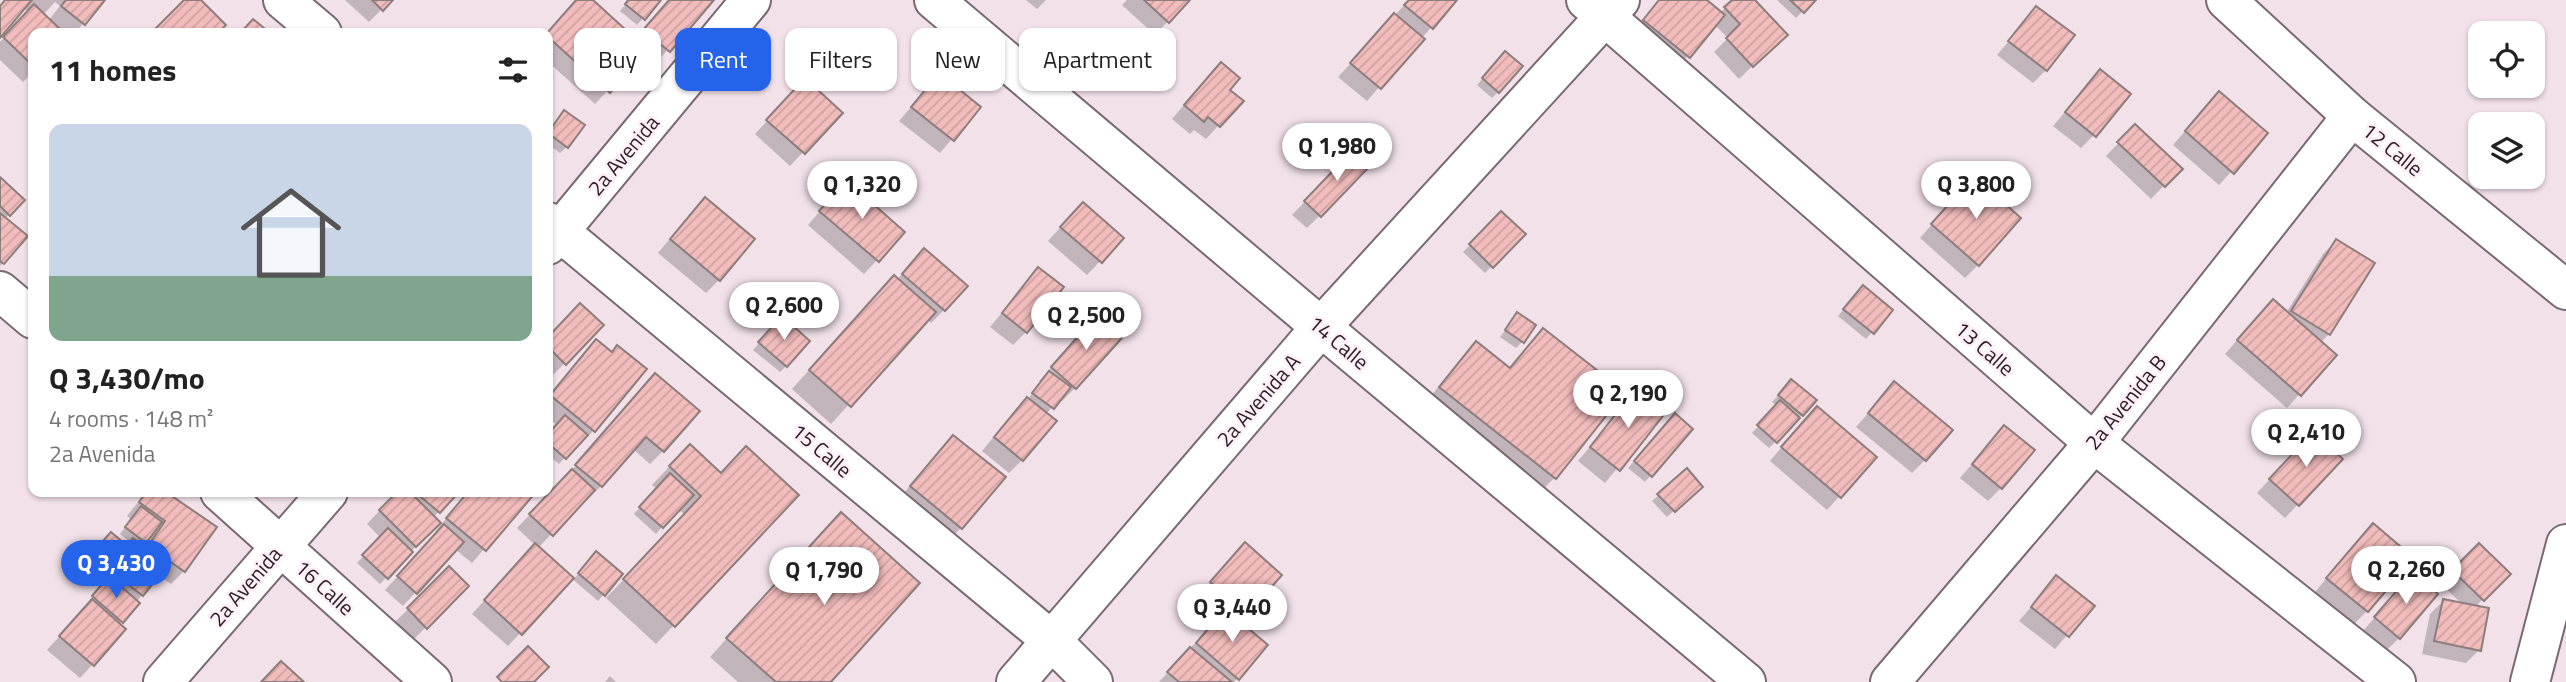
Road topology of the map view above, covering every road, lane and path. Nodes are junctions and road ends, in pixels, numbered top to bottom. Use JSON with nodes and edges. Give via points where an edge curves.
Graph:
{"nodes":[{"id":1,"x":283,"y":0,"type":"edge"},
{"id":2,"x":751,"y":0,"type":"edge"},
{"id":3,"x":934,"y":0,"type":"edge"},
{"id":4,"x":2226,"y":0,"type":"edge"},
{"id":5,"x":1604,"y":6,"type":"edge"},
{"id":6,"x":316,"y":28,"type":"edge"},
{"id":7,"x":2352,"y":116,"type":"junction"},
{"id":8,"x":553,"y":232,"type":"edge"},
{"id":9,"x":553,"y":234,"type":"edge"},
{"id":10,"x":2566,"y":289,"type":"edge"},
{"id":11,"x":0,"y":291,"type":"edge"},
{"id":12,"x":28,"y":315,"type":"edge"},
{"id":13,"x":1321,"y":327,"type":"junction"},
{"id":14,"x":2094,"y":443,"type":"junction"},
{"id":15,"x":225,"y":497,"type":"edge"},
{"id":16,"x":323,"y":497,"type":"edge"},
{"id":17,"x":2566,"y":544,"type":"edge"},
{"id":18,"x":279,"y":546,"type":"junction"},
{"id":19,"x":1051,"y":640,"type":"junction"},
{"id":20,"x":163,"y":682,"type":"edge"},
{"id":21,"x":432,"y":682,"type":"edge"},
{"id":22,"x":1016,"y":682,"type":"edge"},
{"id":23,"x":1093,"y":682,"type":"edge"},
{"id":24,"x":1746,"y":682,"type":"edge"},
{"id":25,"x":1890,"y":682,"type":"edge"},
{"id":26,"x":2396,"y":682,"type":"edge"},
{"id":27,"x":2530,"y":682,"type":"edge"}],
"edges":[{"from":1,"to":6,"type":"street"},
{"from":2,"to":8,"type":"street","name":"2a Avenida"},
{"from":3,"to":13,"type":"street","name":"14 Calle"},
{"from":4,"to":7,"type":"street","name":"12 Calle"},
{"from":5,"to":13,"type":"street","name":"2a Avenida A"},
{"from":5,"to":14,"type":"street","name":"13 Calle"},
{"from":7,"to":10,"type":"street","name":"12 Calle"},
{"from":7,"to":14,"type":"street","name":"2a Avenida B"},
{"from":9,"to":19,"type":"street","name":"15 Calle"},
{"from":11,"to":12,"type":"street"},
{"from":13,"to":19,"type":"street","name":"2a Avenida A"},
{"from":13,"to":24,"type":"street","name":"14 Calle"},
{"from":14,"to":25,"type":"street","name":"2a Avenida B"},
{"from":14,"to":26,"type":"street","name":"13 Calle"},
{"from":15,"to":18,"type":"street","name":"16 Calle"},
{"from":16,"to":18,"type":"street","name":"2a Avenida"},
{"from":17,"to":27,"type":"street"},
{"from":18,"to":20,"type":"street","name":"2a Avenida"},
{"from":18,"to":21,"type":"street","name":"16 Calle"},
{"from":19,"to":22,"type":"street","name":"2a Avenida A"},
{"from":19,"to":23,"type":"street","name":"15 Calle"}]}
